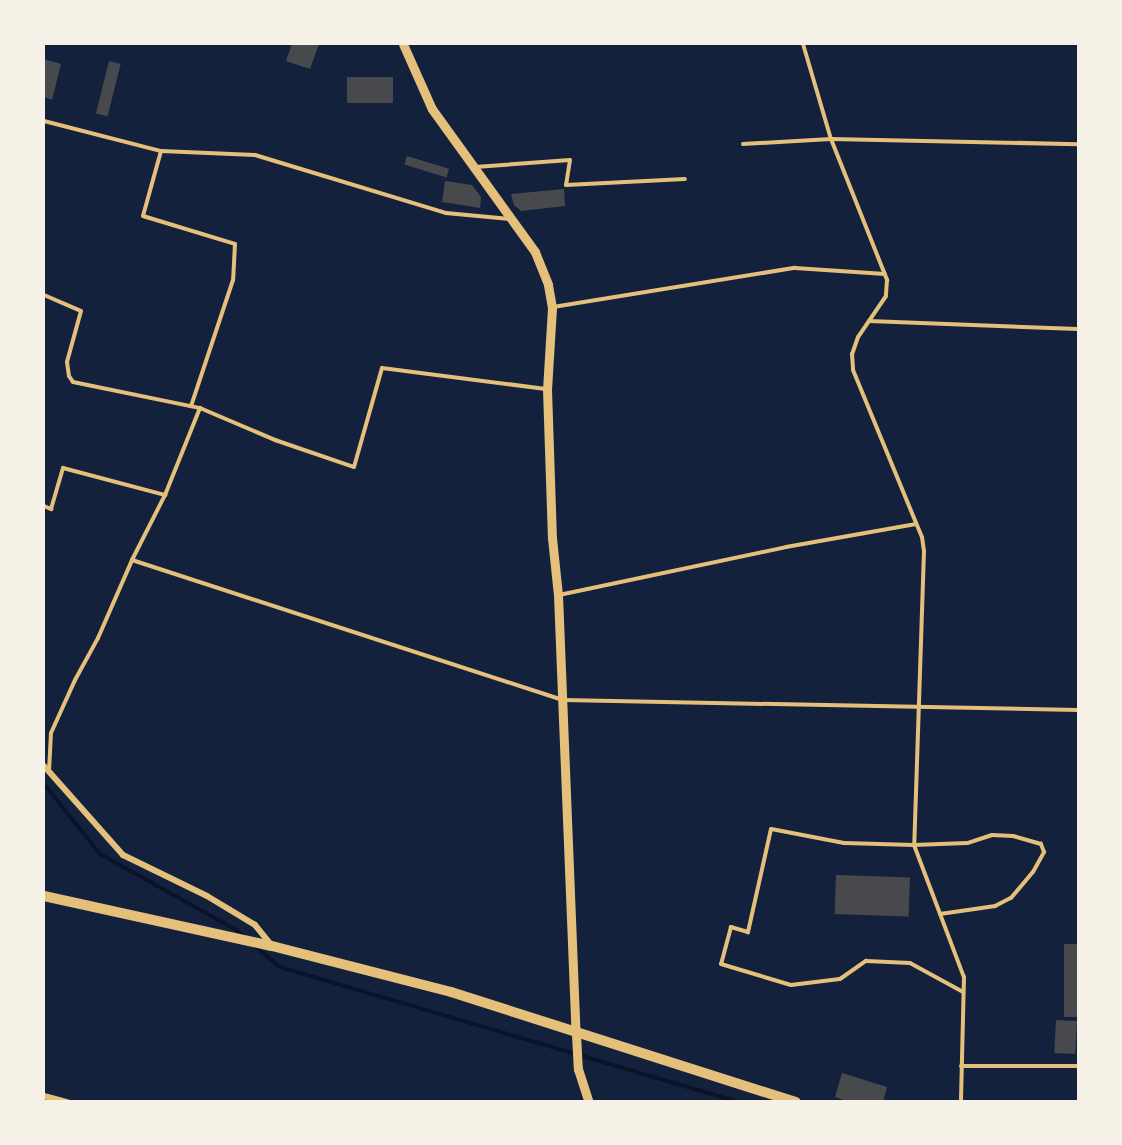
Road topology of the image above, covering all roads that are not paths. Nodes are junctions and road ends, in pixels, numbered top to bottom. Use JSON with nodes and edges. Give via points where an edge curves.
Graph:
{"nodes":[{"id":1,"x":403,"y":44,"type":"edge"},
{"id":2,"x":803,"y":44,"type":"edge"},
{"id":3,"x":44,"y":121,"type":"edge"},
{"id":4,"x":831,"y":139,"type":"junction"},
{"id":5,"x":743,"y":144,"type":"dead end"},
{"id":6,"x":1078,"y":144,"type":"edge"},
{"id":7,"x":162,"y":151,"type":"junction"},
{"id":8,"x":475,"y":167,"type":"junction"},
{"id":9,"x":686,"y":178,"type":"dead end"},
{"id":10,"x":510,"y":219,"type":"junction"},
{"id":11,"x":885,"y":274,"type":"junction"},
{"id":12,"x":44,"y":295,"type":"edge"},
{"id":13,"x":552,"y":308,"type":"junction"},
{"id":14,"x":868,"y":321,"type":"junction"},
{"id":15,"x":1078,"y":329,"type":"edge"},
{"id":16,"x":548,"y":389,"type":"junction"},
{"id":17,"x":191,"y":406,"type":"junction"},
{"id":18,"x":200,"y":408,"type":"junction"},
{"id":19,"x":165,"y":495,"type":"junction"},
{"id":20,"x":44,"y":506,"type":"edge"},
{"id":21,"x":916,"y":524,"type":"junction"},
{"id":22,"x":132,"y":560,"type":"junction"},
{"id":23,"x":558,"y":595,"type":"junction"},
{"id":24,"x":563,"y":700,"type":"junction"},
{"id":25,"x":918,"y":705,"type":"junction"},
{"id":26,"x":1078,"y":710,"type":"edge"},
{"id":27,"x":44,"y":766,"type":"edge"},
{"id":28,"x":49,"y":772,"type":"junction"},
{"id":29,"x":914,"y":845,"type":"junction"},
{"id":30,"x":44,"y":896,"type":"edge"},
{"id":31,"x":940,"y":915,"type":"junction"},
{"id":32,"x":272,"y":946,"type":"junction"},
{"id":33,"x":963,"y":992,"type":"junction"},
{"id":34,"x":576,"y":1034,"type":"junction"},
{"id":35,"x":961,"y":1066,"type":"junction"},
{"id":36,"x":1078,"y":1066,"type":"edge"},
{"id":37,"x":44,"y":1096,"type":"edge"},
{"id":38,"x":67,"y":1101,"type":"edge"},
{"id":39,"x":589,"y":1101,"type":"edge"},
{"id":40,"x":796,"y":1101,"type":"edge"},
{"id":41,"x":961,"y":1101,"type":"edge"}],
"edges":[{"from":1,"to":8,"type":"street","via":[[432,109]]},
{"from":2,"to":4,"type":"lane"},
{"from":3,"to":7,"type":"lane"},
{"from":4,"to":5,"type":"lane"},
{"from":4,"to":6,"type":"lane"},
{"from":4,"to":11,"type":"lane"},
{"from":7,"to":10,"type":"lane","via":[[255,155],[446,213]]},
{"from":7,"to":17,"type":"lane","via":[[143,216],[235,244],[233,280]]},
{"from":8,"to":9,"type":"lane","via":[[570,160],[566,185]]},
{"from":8,"to":10,"type":"street"},
{"from":10,"to":13,"type":"street","via":[[535,252]]},
{"from":11,"to":13,"type":"lane","via":[[795,268]]},
{"from":11,"to":14,"type":"lane","via":[[886,296]]},
{"from":12,"to":17,"type":"lane","via":[[81,311],[67,362],[73,382]]},
{"from":13,"to":16,"type":"street"},
{"from":14,"to":15,"type":"lane"},
{"from":14,"to":21,"type":"lane","via":[[852,354],[853,370]]},
{"from":16,"to":18,"type":"lane","via":[[382,368],[354,467],[275,440]]},
{"from":16,"to":23,"type":"street","via":[[552,538]]},
{"from":17,"to":18,"type":"lane"},
{"from":18,"to":19,"type":"lane"},
{"from":19,"to":20,"type":"lane","via":[[63,468],[51,509]]},
{"from":19,"to":22,"type":"lane"},
{"from":21,"to":23,"type":"lane"},
{"from":21,"to":25,"type":"lane","via":[[924,551]]},
{"from":22,"to":24,"type":"lane"},
{"from":22,"to":28,"type":"lane","via":[[51,733]]},
{"from":23,"to":24,"type":"street"},
{"from":24,"to":25,"type":"lane"},
{"from":24,"to":34,"type":"street"},
{"from":25,"to":26,"type":"lane"},
{"from":25,"to":29,"type":"lane"},
{"from":27,"to":28,"type":"street"},
{"from":28,"to":32,"type":"street","via":[[123,855],[207,896],[255,925]]},
{"from":29,"to":31,"type":"lane"},
{"from":29,"to":31,"type":"lane","via":[[1013,836],[1041,844],[1044,852],[1011,898],[995,906]]},
{"from":29,"to":33,"type":"lane","via":[[844,843],[771,829],[748,932],[731,927],[721,964],[791,985],[840,979],[866,961],[910,963]]},
{"from":30,"to":32,"type":"main road"},
{"from":31,"to":33,"type":"lane","via":[[964,977]]},
{"from":32,"to":34,"type":"main road","via":[[451,992]]},
{"from":33,"to":35,"type":"lane"},
{"from":34,"to":39,"type":"street","via":[[578,1069]]},
{"from":34,"to":40,"type":"main road"},
{"from":35,"to":36,"type":"lane"},
{"from":35,"to":41,"type":"lane"},
{"from":37,"to":38,"type":"street"}]}
